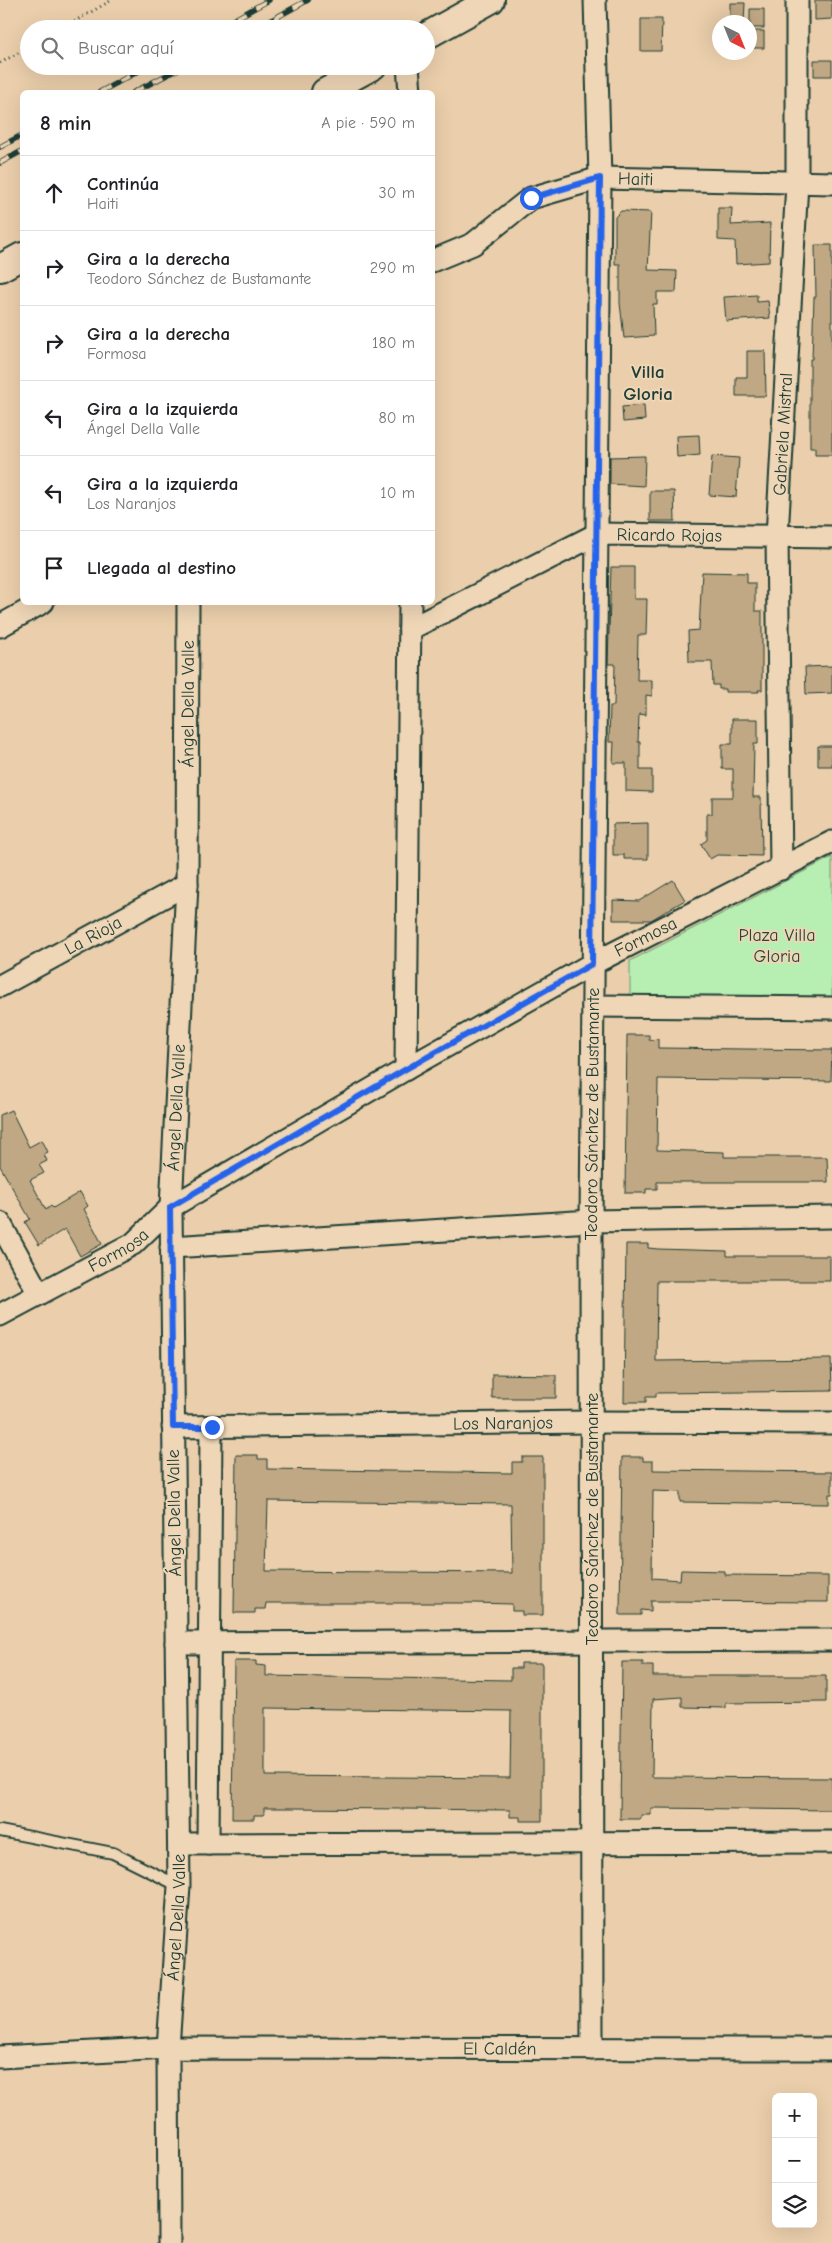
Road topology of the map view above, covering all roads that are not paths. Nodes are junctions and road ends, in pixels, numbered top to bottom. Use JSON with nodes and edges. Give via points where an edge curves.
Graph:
{"nodes":[{"id":1,"x":491,"y":0,"type":"edge"},
{"id":2,"x":595,"y":0,"type":"edge"},
{"id":3,"x":797,"y":0,"type":"edge"},
{"id":4,"x":435,"y":31,"type":"edge"},
{"id":5,"x":356,"y":75,"type":"edge"},
{"id":6,"x":409,"y":75,"type":"edge"},
{"id":7,"x":329,"y":90,"type":"edge"},
{"id":8,"x":410,"y":90,"type":"edge"},
{"id":9,"x":600,"y":178,"type":"junction"},
{"id":10,"x":797,"y":183,"type":"junction"},
{"id":11,"x":832,"y":183,"type":"edge"},
{"id":12,"x":20,"y":257,"type":"edge"},
{"id":13,"x":435,"y":260,"type":"edge"},
{"id":14,"x":0,"y":268,"type":"edge"},
{"id":15,"x":597,"y":534,"type":"junction"},
{"id":16,"x":777,"y":536,"type":"junction"},
{"id":17,"x":832,"y":537,"type":"edge"},
{"id":18,"x":38,"y":605,"type":"edge"},
{"id":19,"x":188,"y":605,"type":"edge"},
{"id":20,"x":410,"y":605,"type":"edge"},
{"id":21,"x":0,"y":626,"type":"edge"},
{"id":22,"x":410,"y":629,"type":"junction"},
{"id":23,"x":832,"y":842,"type":"edge"},
{"id":24,"x":781,"y":869,"type":"junction"},
{"id":25,"x":187,"y":884,"type":"junction"},
{"id":26,"x":592,"y":964,"type":"junction"},
{"id":27,"x":0,"y":986,"type":"edge"},
{"id":28,"x":592,"y":1006,"type":"junction"},
{"id":29,"x":832,"y":1008,"type":"edge"},
{"id":30,"x":406,"y":1069,"type":"junction"},
{"id":31,"x":170,"y":1207,"type":"junction"},
{"id":32,"x":832,"y":1217,"type":"edge"},
{"id":33,"x":591,"y":1221,"type":"junction"},
{"id":34,"x":0,"y":1223,"type":"edge"},
{"id":35,"x":171,"y":1247,"type":"junction"},
{"id":36,"x":38,"y":1294,"type":"junction"},
{"id":37,"x":0,"y":1315,"type":"edge"},
{"id":38,"x":592,"y":1422,"type":"junction"},
{"id":39,"x":832,"y":1423,"type":"edge"},
{"id":40,"x":173,"y":1427,"type":"junction"},
{"id":41,"x":212,"y":1427,"type":"junction"},
{"id":42,"x":832,"y":1640,"type":"edge"},
{"id":43,"x":592,"y":1641,"type":"junction"},
{"id":44,"x":176,"y":1643,"type":"junction"},
{"id":45,"x":209,"y":1643,"type":"junction"},
{"id":46,"x":0,"y":1831,"type":"edge"},
{"id":47,"x":592,"y":1841,"type":"junction"},
{"id":48,"x":832,"y":1842,"type":"edge"},
{"id":49,"x":179,"y":1844,"type":"junction"},
{"id":50,"x":208,"y":1844,"type":"junction"},
{"id":51,"x":179,"y":1886,"type":"junction"},
{"id":52,"x":168,"y":2048,"type":"junction"},
{"id":53,"x":592,"y":2049,"type":"junction"},
{"id":54,"x":832,"y":2049,"type":"edge"},
{"id":55,"x":0,"y":2057,"type":"edge"},
{"id":56,"x":169,"y":2243,"type":"edge"}],
"edges":[{"from":1,"to":4,"type":"street"},
{"from":2,"to":9,"type":"street","name":"Teodoro Sánchez de Bustamante"},
{"from":3,"to":10,"type":"street","name":"Gabriela Mistral"},
{"from":5,"to":7,"type":"street"},
{"from":6,"to":8,"type":"street"},
{"from":9,"to":10,"type":"street","name":"Haiti"},
{"from":9,"to":13,"type":"street","name":"Haiti","via":[[531,198],[474,244]]},
{"from":9,"to":15,"type":"street","name":"Teodoro Sánchez de Bustamante"},
{"from":10,"to":11,"type":"street","name":"Haiti"},
{"from":10,"to":16,"type":"street","name":"Gabriela Mistral"},
{"from":12,"to":14,"type":"street"},
{"from":15,"to":16,"type":"street","name":"Ricardo Rojas"},
{"from":15,"to":22,"type":"street","name":"Ricardo Rojas"},
{"from":15,"to":26,"type":"street","name":"Teodoro Sánchez de Bustamante"},
{"from":16,"to":17,"type":"street","name":"Ricardo Rojas"},
{"from":16,"to":24,"type":"street","name":"Gabriela Mistral"},
{"from":18,"to":21,"type":"street"},
{"from":19,"to":25,"type":"street","name":"Ángel Della Valle"},
{"from":20,"to":22,"type":"street"},
{"from":22,"to":30,"type":"street"},
{"from":23,"to":24,"type":"street","name":"Formosa"},
{"from":24,"to":26,"type":"street","name":"Formosa"},
{"from":25,"to":27,"type":"street","name":"La Rioja"},
{"from":25,"to":31,"type":"street","name":"Ángel Della Valle"},
{"from":26,"to":28,"type":"street","name":"Teodoro Sánchez de Bustamante"},
{"from":26,"to":30,"type":"street","name":"Formosa"},
{"from":28,"to":29,"type":"street"},
{"from":28,"to":33,"type":"street","name":"Teodoro Sánchez de Bustamante"},
{"from":30,"to":31,"type":"street","name":"Formosa"},
{"from":31,"to":35,"type":"street","name":"Ángel Della Valle"},
{"from":31,"to":36,"type":"street","name":"Formosa","via":[[133,1244]]},
{"from":32,"to":33,"type":"street"},
{"from":33,"to":35,"type":"street"},
{"from":33,"to":38,"type":"street","name":"Teodoro Sánchez de Bustamante"},
{"from":34,"to":36,"type":"street"},
{"from":35,"to":40,"type":"street","name":"Ángel Della Valle"},
{"from":36,"to":37,"type":"street","name":"Formosa"},
{"from":38,"to":39,"type":"street","name":"Los Naranjos"},
{"from":38,"to":41,"type":"street","name":"Los Naranjos"},
{"from":38,"to":43,"type":"street","name":"Teodoro Sánchez de Bustamante"},
{"from":40,"to":41,"type":"street","name":"Los Naranjos"},
{"from":40,"to":44,"type":"street","name":"Ángel Della Valle"},
{"from":41,"to":45,"type":"street","name":"Ángel Della Valle"},
{"from":42,"to":43,"type":"street"},
{"from":43,"to":45,"type":"street"},
{"from":43,"to":47,"type":"street","name":"Teodoro Sánchez de Bustamante"},
{"from":44,"to":45,"type":"street"},
{"from":44,"to":49,"type":"street","name":"Ángel Della Valle"},
{"from":45,"to":50,"type":"street","name":"Ángel Della Valle"},
{"from":46,"to":51,"type":"lane","via":[[113,1853]]},
{"from":47,"to":48,"type":"street"},
{"from":47,"to":50,"type":"street"},
{"from":47,"to":53,"type":"street","name":"Teodoro Sánchez de Bustamante"},
{"from":49,"to":50,"type":"street"},
{"from":49,"to":51,"type":"street","name":"Ángel Della Valle"},
{"from":51,"to":52,"type":"street","name":"Ángel Della Valle"},
{"from":52,"to":53,"type":"street","name":"El Caldén"},
{"from":52,"to":55,"type":"street","name":"El Caldén"},
{"from":52,"to":56,"type":"street","name":"Ángel Della Valle"},
{"from":53,"to":54,"type":"street","name":"El Caldén"}]}
